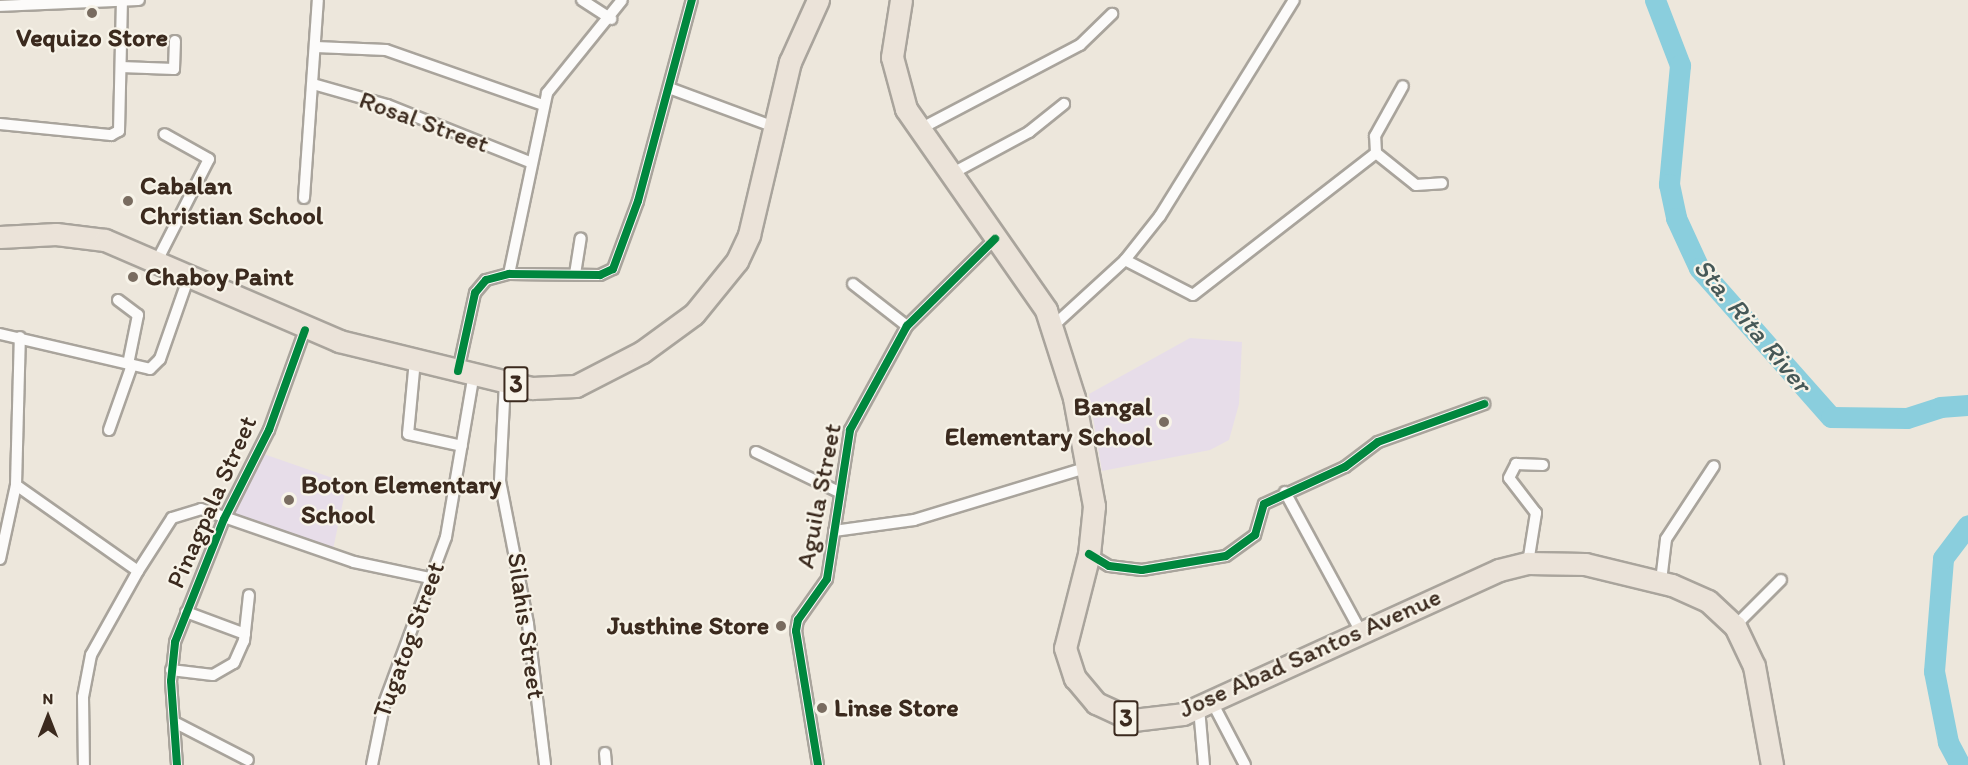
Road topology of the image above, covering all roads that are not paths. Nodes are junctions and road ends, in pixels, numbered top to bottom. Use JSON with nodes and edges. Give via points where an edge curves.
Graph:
{"nodes":[{"id":1,"x":139,"y":0,"type":"edge"},
{"id":2,"x":318,"y":0,"type":"edge"},
{"id":3,"x":582,"y":0,"type":"edge"},
{"id":4,"x":622,"y":0,"type":"edge"},
{"id":5,"x":692,"y":0,"type":"edge"},
{"id":6,"x":818,"y":0,"type":"edge"},
{"id":7,"x":901,"y":0,"type":"edge"},
{"id":8,"x":1294,"y":0,"type":"edge"},
{"id":9,"x":122,"y":1,"type":"edge"},
{"id":10,"x":0,"y":6,"type":"edge"},
{"id":11,"x":1112,"y":14,"type":"dead end"},
{"id":12,"x":611,"y":19,"type":"junction"},
{"id":13,"x":175,"y":41,"type":"dead end"},
{"id":14,"x":316,"y":47,"type":"junction"},
{"id":15,"x":121,"y":68,"type":"junction"},
{"id":16,"x":313,"y":84,"type":"junction"},
{"id":17,"x":1404,"y":86,"type":"dead end"},
{"id":18,"x":669,"y":88,"type":"junction"},
{"id":19,"x":1064,"y":104,"type":"dead end"},
{"id":20,"x":543,"y":105,"type":"junction"},
{"id":21,"x":0,"y":124,"type":"edge"},
{"id":22,"x":772,"y":126,"type":"junction"},
{"id":23,"x":918,"y":130,"type":"junction"},
{"id":24,"x":164,"y":134,"type":"dead end"},
{"id":25,"x":1376,"y":153,"type":"junction"},
{"id":26,"x":532,"y":163,"type":"junction"},
{"id":27,"x":951,"y":174,"type":"junction"},
{"id":28,"x":1442,"y":183,"type":"dead end"},
{"id":29,"x":304,"y":198,"type":"dead end"},
{"id":30,"x":0,"y":237,"type":"edge"},
{"id":31,"x":581,"y":238,"type":"dead end"},
{"id":32,"x":995,"y":239,"type":"junction"},
{"id":33,"x":158,"y":259,"type":"junction"},
{"id":34,"x":1125,"y":260,"type":"junction"},
{"id":35,"x":509,"y":274,"type":"junction"},
{"id":36,"x":575,"y":274,"type":"junction"},
{"id":37,"x":189,"y":276,"type":"junction"},
{"id":38,"x":853,"y":284,"type":"dead end"},
{"id":39,"x":118,"y":300,"type":"dead end"},
{"id":40,"x":907,"y":326,"type":"junction"},
{"id":41,"x":1052,"y":327,"type":"junction"},
{"id":42,"x":305,"y":330,"type":"junction"},
{"id":43,"x":0,"y":334,"type":"edge"},
{"id":44,"x":20,"y":337,"type":"junction"},
{"id":45,"x":415,"y":360,"type":"junction"},
{"id":46,"x":130,"y":365,"type":"junction"},
{"id":47,"x":466,"y":372,"type":"junction"},
{"id":48,"x":505,"y":382,"type":"junction"},
{"id":49,"x":1484,"y":404,"type":"dead end"},
{"id":50,"x":109,"y":430,"type":"dead end"},
{"id":51,"x":462,"y":446,"type":"junction"},
{"id":52,"x":756,"y":452,"type":"dead end"},
{"id":53,"x":1543,"y":465,"type":"dead end"},
{"id":54,"x":1714,"y":466,"type":"dead end"},
{"id":55,"x":1089,"y":467,"type":"junction"},
{"id":56,"x":16,"y":485,"type":"junction"},
{"id":57,"x":839,"y":492,"type":"junction"},
{"id":58,"x":1285,"y":492,"type":"junction"},
{"id":59,"x":224,"y":519,"type":"junction"},
{"id":60,"x":834,"y":531,"type":"junction"},
{"id":61,"x":1089,"y":554,"type":"junction"},
{"id":62,"x":0,"y":559,"type":"edge"},
{"id":63,"x":1528,"y":563,"type":"junction"},
{"id":64,"x":138,"y":571,"type":"junction"},
{"id":65,"x":430,"y":578,"type":"junction"},
{"id":66,"x":1781,"y":580,"type":"dead end"},
{"id":67,"x":1661,"y":581,"type":"junction"},
{"id":68,"x":249,"y":595,"type":"dead end"},
{"id":69,"x":186,"y":612,"type":"junction"},
{"id":70,"x":1735,"y":626,"type":"junction"},
{"id":71,"x":1361,"y":632,"type":"junction"},
{"id":72,"x":245,"y":634,"type":"junction"},
{"id":73,"x":171,"y":670,"type":"junction"},
{"id":74,"x":1205,"y":705,"type":"junction"},
{"id":75,"x":174,"y":722,"type":"junction"},
{"id":76,"x":605,"y":753,"type":"dead end"},
{"id":77,"x":248,"y":760,"type":"dead end"},
{"id":78,"x":84,"y":765,"type":"edge"},
{"id":79,"x":177,"y":765,"type":"edge"},
{"id":80,"x":372,"y":765,"type":"edge"},
{"id":81,"x":545,"y":765,"type":"edge"},
{"id":82,"x":606,"y":765,"type":"edge"},
{"id":83,"x":818,"y":765,"type":"edge"},
{"id":84,"x":1204,"y":765,"type":"edge"},
{"id":85,"x":1245,"y":765,"type":"edge"},
{"id":86,"x":1772,"y":765,"type":"edge"}],
"edges":[{"from":1,"to":9,"type":"street"},
{"from":2,"to":14,"type":"street"},
{"from":3,"to":12,"type":"street"},
{"from":4,"to":12,"type":"street"},
{"from":5,"to":18,"type":"street"},
{"from":6,"to":22,"type":"highway","number":"3","via":[[790,62]]},
{"from":7,"to":23,"type":"highway","name":"Jose Abad Santos Avenue","number":"3","via":[[892,57],[900,96]]},
{"from":8,"to":34,"type":"street","via":[[1160,216]]},
{"from":9,"to":10,"type":"street"},
{"from":9,"to":15,"type":"street"},
{"from":11,"to":23,"type":"street","via":[[1080,45]]},
{"from":12,"to":20,"type":"street","via":[[554,82]]},
{"from":13,"to":15,"type":"street","via":[[174,69]]},
{"from":14,"to":16,"type":"street"},
{"from":14,"to":20,"type":"street","via":[[386,50]]},
{"from":15,"to":21,"type":"street","via":[[115,134]]},
{"from":16,"to":26,"type":"street","name":"Rosal Street","via":[[387,105]]},
{"from":16,"to":29,"type":"street"},
{"from":17,"to":25,"type":"street","via":[[1375,136]]},
{"from":18,"to":22,"type":"street"},
{"from":18,"to":36,"type":"street","via":[[638,201],[613,269],[608,274]]},
{"from":19,"to":27,"type":"street","via":[[1029,132]]},
{"from":20,"to":26,"type":"street"},
{"from":22,"to":48,"type":"highway","number":"3","via":[[749,236],[720,288],[694,314],[642,352],[576,386],[544,390]]},
{"from":23,"to":27,"type":"highway","name":"Jose Abad Santos Avenue","number":"3"},
{"from":24,"to":33,"type":"street","via":[[203,151],[209,159]]},
{"from":25,"to":28,"type":"street","via":[[1416,185]]},
{"from":25,"to":34,"type":"street","via":[[1193,295]]},
{"from":26,"to":35,"type":"street"},
{"from":27,"to":32,"type":"highway","name":"Jose Abad Santos Avenue","number":"3"},
{"from":30,"to":33,"type":"highway","number":"3","via":[[79,236]]},
{"from":31,"to":36,"type":"street"},
{"from":32,"to":40,"type":"street","name":"Aguila Street"},
{"from":32,"to":41,"type":"highway","name":"Jose Abad Santos Avenue","number":"3","via":[[1034,290]]},
{"from":33,"to":37,"type":"highway","number":"3"},
{"from":34,"to":41,"type":"street"},
{"from":35,"to":36,"type":"street"},
{"from":35,"to":47,"type":"street","name":"Tugatog Street","via":[[486,280],[475,293]]},
{"from":37,"to":42,"type":"highway","number":"3"},
{"from":37,"to":46,"type":"street","via":[[156,366]]},
{"from":38,"to":40,"type":"street"},
{"from":39,"to":46,"type":"street","via":[[138,315]]},
{"from":40,"to":57,"type":"street","name":"Aguila Street","via":[[856,417]]},
{"from":41,"to":55,"type":"highway","name":"Jose Abad Santos Avenue","number":"3"},
{"from":42,"to":45,"type":"highway","number":"3"},
{"from":42,"to":59,"type":"street","name":"Pinagpala Street","via":[[269,430]]},
{"from":43,"to":44,"type":"street"},
{"from":44,"to":46,"type":"street"},
{"from":44,"to":56,"type":"street"},
{"from":45,"to":47,"type":"highway","number":"3"},
{"from":45,"to":51,"type":"street","via":[[408,434]]},
{"from":46,"to":50,"type":"street"},
{"from":47,"to":48,"type":"highway","number":"3"},
{"from":47,"to":51,"type":"street","name":"Tugatog Street"},
{"from":48,"to":81,"type":"street","name":"Silahis Street","via":[[500,481],[528,624]]},
{"from":49,"to":58,"type":"street","via":[[1378,442],[1345,467]]},
{"from":51,"to":65,"type":"street","name":"Tugatog Street","via":[[446,537]]},
{"from":52,"to":57,"type":"street"},
{"from":53,"to":63,"type":"street","via":[[1516,464],[1509,478],[1537,518]]},
{"from":54,"to":67,"type":"street","via":[[1666,539]]},
{"from":55,"to":60,"type":"street","via":[[914,520]]},
{"from":55,"to":61,"type":"highway","name":"Jose Abad Santos Avenue","number":"3","via":[[1094,506]]},
{"from":56,"to":62,"type":"street"},
{"from":56,"to":64,"type":"street"},
{"from":57,"to":60,"type":"street","name":"Aguila Street"},
{"from":58,"to":61,"type":"street","via":[[1260,509],[1249,543],[1208,562],[1142,570],[1109,566]]},
{"from":58,"to":71,"type":"street"},
{"from":59,"to":64,"type":"street","via":[[201,509],[172,518]]},
{"from":59,"to":65,"type":"street","via":[[354,562]]},
{"from":59,"to":69,"type":"street","name":"Pinagpala Street"},
{"from":60,"to":83,"type":"street","name":"Aguila Street","via":[[827,579],[796,631]]},
{"from":61,"to":74,"type":"highway","name":"Jose Abad Santos Avenue","number":"3","via":[[1065,634],[1071,667],[1086,693],[1106,710],[1133,720],[1172,717]]},
{"from":63,"to":67,"type":"highway","name":"Jose Abad Santos Avenue","number":"3","via":[[1585,564]]},
{"from":63,"to":71,"type":"highway","name":"Jose Abad Santos Avenue","number":"3","via":[[1466,582]]},
{"from":64,"to":78,"type":"street","via":[[91,655],[83,696]]},
{"from":65,"to":80,"type":"street","name":"Tugatog Street","via":[[385,700]]},
{"from":66,"to":70,"type":"street"},
{"from":67,"to":70,"type":"highway","name":"Jose Abad Santos Avenue","number":"3","via":[[1708,601]]},
{"from":68,"to":72,"type":"street"},
{"from":69,"to":72,"type":"street"},
{"from":69,"to":73,"type":"street","name":"Pinagpala Street"},
{"from":70,"to":86,"type":"highway","name":"Jose Abad Santos Avenue","number":"3","via":[[1754,666]]},
{"from":71,"to":74,"type":"highway","name":"Jose Abad Santos Avenue","number":"3"},
{"from":72,"to":73,"type":"street","via":[[240,654],[224,670],[201,676]]},
{"from":73,"to":75,"type":"street","name":"Pinagpala Street"},
{"from":74,"to":84,"type":"street"},
{"from":74,"to":85,"type":"street"},
{"from":75,"to":77,"type":"street"},
{"from":75,"to":79,"type":"street","name":"Pinagpala Street"},
{"from":76,"to":82,"type":"street"}]}
